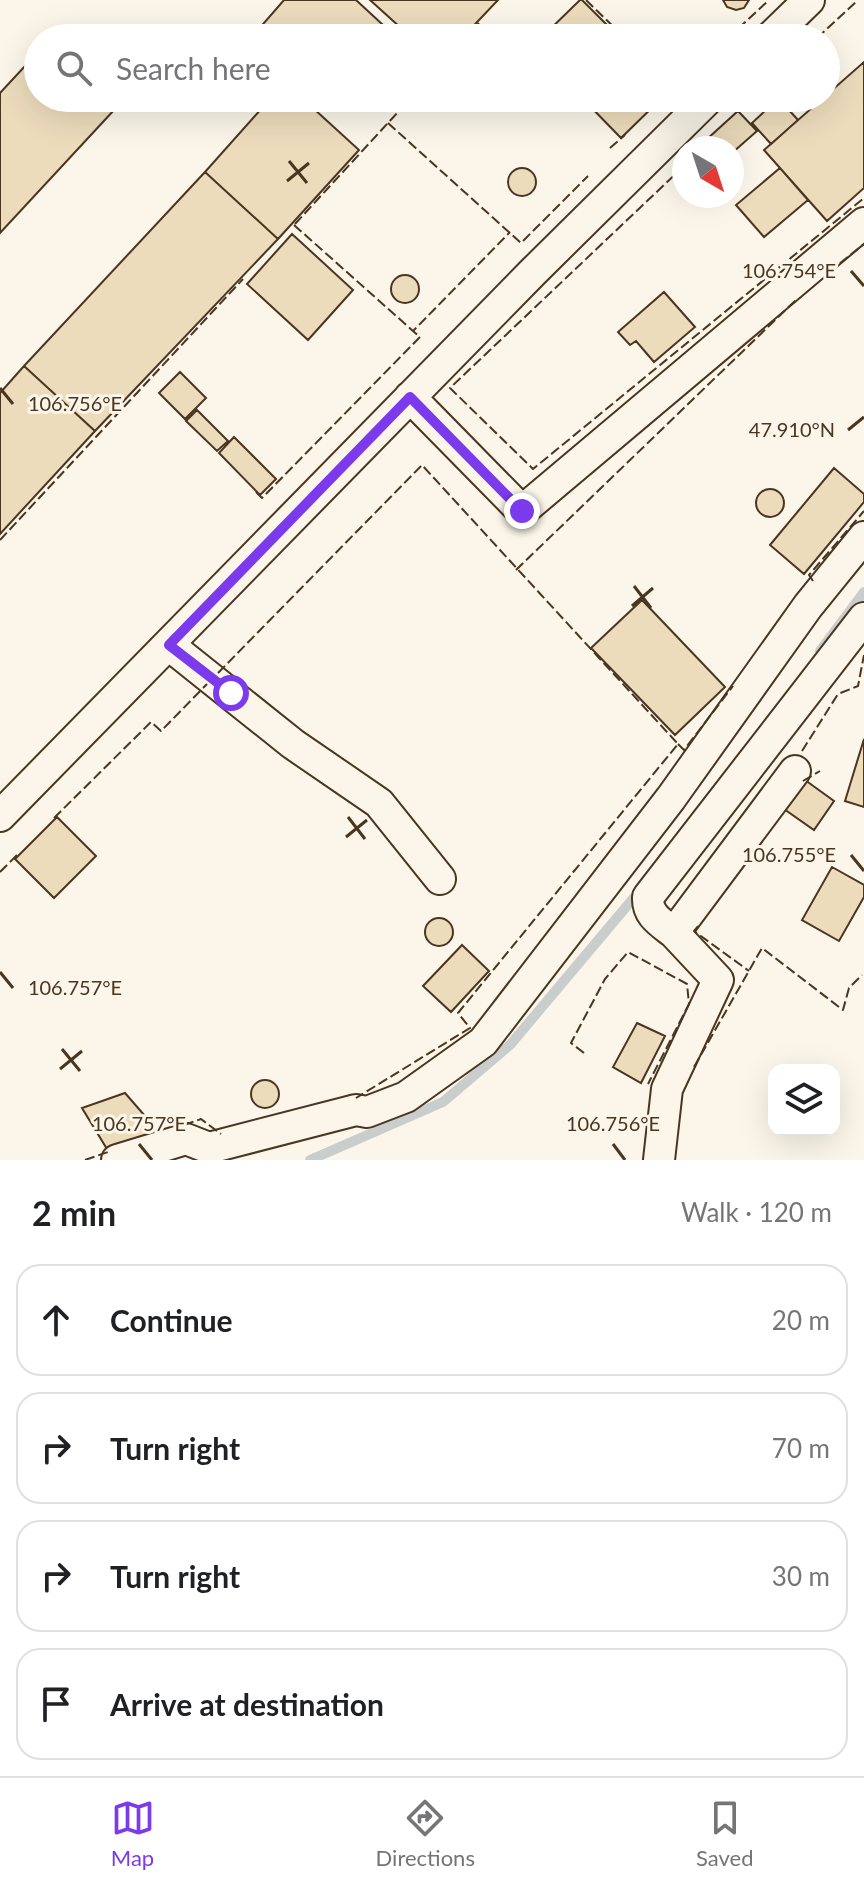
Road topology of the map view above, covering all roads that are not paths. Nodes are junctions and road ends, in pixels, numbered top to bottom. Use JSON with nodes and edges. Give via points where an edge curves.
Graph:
{"nodes":[{"id":1,"x":809,"y":0,"type":"edge"},
{"id":2,"x":784,"y":24,"type":"edge"},
{"id":3,"x":695,"y":112,"type":"edge"},
{"id":4,"x":864,"y":223,"type":"edge"},
{"id":5,"x":410,"y":397,"type":"junction"},
{"id":6,"x":864,"y":537,"type":"edge"},
{"id":7,"x":864,"y":618,"type":"edge"},
{"id":8,"x":169,"y":645,"type":"junction"},
{"id":9,"x":795,"y":771,"type":"dead end"},
{"id":10,"x":0,"y":816,"type":"edge"},
{"id":11,"x":440,"y":879,"type":"dead end"},
{"id":12,"x":674,"y":933,"type":"junction"},
{"id":13,"x":117,"y":1160,"type":"edge"},
{"id":14,"x":659,"y":1160,"type":"edge"}],
"edges":[{"from":1,"to":2,"type":"street"},
{"from":3,"to":5,"type":"street"},
{"from":4,"to":5,"type":"street","via":[[522,511]]},
{"from":5,"to":8,"type":"street"},
{"from":6,"to":13,"type":"street","via":[[483,1042],[406,1097],[367,1112],[356,1110],[209,1148],[186,1139]]},
{"from":7,"to":12,"type":"street","via":[[648,897],[652,915]]},
{"from":8,"to":10,"type":"street"},
{"from":8,"to":11,"type":"street","via":[[293,744],[379,803]]},
{"from":9,"to":12,"type":"street"},
{"from":12,"to":14,"type":"street","via":[[718,980],[667,1089]]}]}
